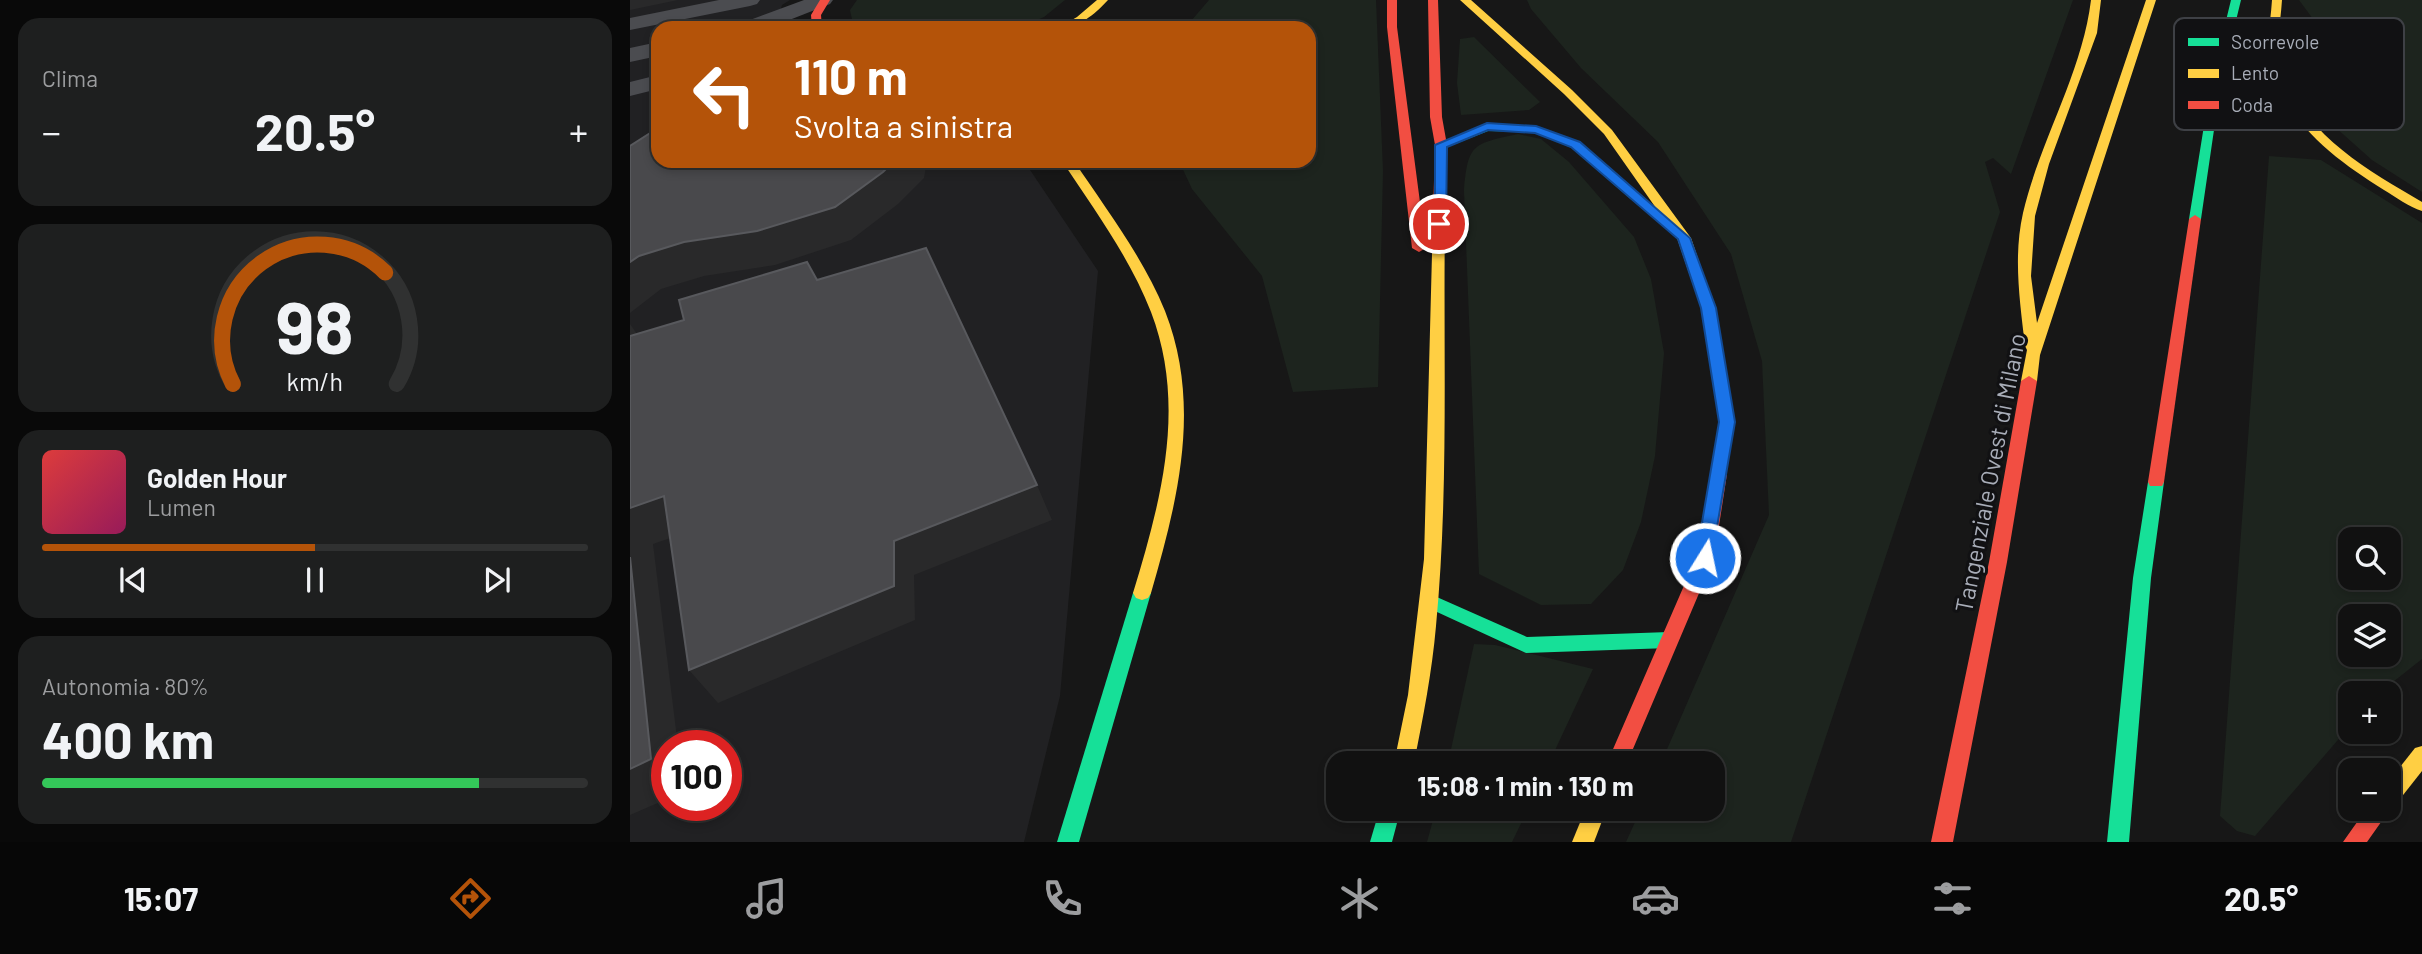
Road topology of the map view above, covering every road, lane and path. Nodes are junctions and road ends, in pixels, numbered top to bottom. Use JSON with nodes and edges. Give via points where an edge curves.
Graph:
{"nodes":[{"id":1,"x":750,"y":0,"type":"edge"},
{"id":2,"x":824,"y":0,"type":"edge"},
{"id":3,"x":1103,"y":0,"type":"edge"},
{"id":4,"x":1392,"y":0,"type":"edge"},
{"id":5,"x":1433,"y":0,"type":"edge"},
{"id":6,"x":1465,"y":0,"type":"edge"},
{"id":7,"x":2096,"y":0,"type":"edge"},
{"id":8,"x":2151,"y":0,"type":"edge"},
{"id":9,"x":2236,"y":0,"type":"edge"},
{"id":10,"x":2277,"y":0,"type":"edge"},
{"id":11,"x":2232,"y":18,"type":"edge"},
{"id":12,"x":2276,"y":18,"type":"edge"},
{"id":13,"x":768,"y":21,"type":"edge"},
{"id":14,"x":816,"y":21,"type":"edge"},
{"id":15,"x":1082,"y":21,"type":"edge"},
{"id":16,"x":630,"y":24,"type":"edge"},
{"id":17,"x":1521,"y":27,"type":"dead end"},
{"id":18,"x":651,"y":50,"type":"edge"},
{"id":19,"x":630,"y":55,"type":"edge"},
{"id":20,"x":651,"y":66,"type":"edge"},
{"id":21,"x":630,"y":70,"type":"edge"},
{"id":22,"x":651,"y":84,"type":"edge"},
{"id":23,"x":630,"y":89,"type":"edge"},
{"id":24,"x":1568,"y":92,"type":"junction"},
{"id":25,"x":2209,"y":130,"type":"edge"},
{"id":26,"x":2316,"y":130,"type":"edge"},
{"id":27,"x":1441,"y":145,"type":"junction"},
{"id":28,"x":1072,"y":168,"type":"edge"},
{"id":29,"x":2422,"y":208,"type":"edge"},
{"id":30,"x":1684,"y":238,"type":"junction"},
{"id":31,"x":2033,"y":355,"type":"junction"},
{"id":32,"x":1436,"y":382,"type":"junction"},
{"id":33,"x":1430,"y":601,"type":"junction"},
{"id":34,"x":1669,"y":640,"type":"junction"},
{"id":35,"x":1407,"y":751,"type":"edge"},
{"id":36,"x":1622,"y":751,"type":"edge"},
{"id":37,"x":2422,"y":755,"type":"edge"},
{"id":38,"x":2401,"y":782,"type":"edge"},
{"id":39,"x":1387,"y":821,"type":"edge"},
{"id":40,"x":1592,"y":821,"type":"edge"},
{"id":41,"x":2370,"y":821,"type":"edge"},
{"id":42,"x":1068,"y":842,"type":"edge"},
{"id":43,"x":1381,"y":842,"type":"edge"},
{"id":44,"x":1583,"y":842,"type":"edge"},
{"id":45,"x":1942,"y":842,"type":"edge"},
{"id":46,"x":2119,"y":842,"type":"edge"},
{"id":47,"x":2354,"y":842,"type":"edge"}],
"edges":[{"from":1,"to":16,"type":"lane"},
{"from":2,"to":13,"type":"lane"},
{"from":2,"to":14,"type":"main road"},
{"from":3,"to":15,"type":"main road"},
{"from":4,"to":32,"type":"main road"},
{"from":5,"to":27,"type":"main road"},
{"from":6,"to":24,"type":"main road"},
{"from":7,"to":31,"type":"main road","via":[[2091,33],[2036,187],[2026,233],[2024,279]]},
{"from":8,"to":31,"type":"main road","name":"Tangenziale Ovest di Milano"},
{"from":9,"to":11,"type":"main road"},
{"from":10,"to":12,"type":"main road"},
{"from":17,"to":24,"type":"main road"},
{"from":18,"to":19,"type":"lane"},
{"from":20,"to":21,"type":"lane"},
{"from":22,"to":23,"type":"lane"},
{"from":24,"to":30,"type":"main road","via":[[1608,132]]},
{"from":25,"to":46,"type":"main road","via":[[2142,578]]},
{"from":26,"to":29,"type":"main road","via":[[2333,148]]},
{"from":27,"to":30,"type":"main road","via":[[1487,127],[1536,130],[1576,145]]},
{"from":27,"to":32,"type":"main road"},
{"from":28,"to":42,"type":"main road","via":[[1140,275],[1167,334],[1179,388],[1179,444],[1166,510]]},
{"from":30,"to":34,"type":"main road","via":[[1708,308],[1727,422],[1705,558]]},
{"from":31,"to":45,"type":"main road","name":"Tangenziale Ovest di Milano","via":[[1998,562]]},
{"from":32,"to":33,"type":"main road","via":[[1436,550]]},
{"from":33,"to":34,"type":"main road","via":[[1526,645]]},
{"from":33,"to":35,"type":"main road"},
{"from":34,"to":36,"type":"main road"},
{"from":37,"to":38,"type":"main road"},
{"from":39,"to":43,"type":"main road"},
{"from":40,"to":44,"type":"main road"},
{"from":41,"to":47,"type":"main road"}]}
